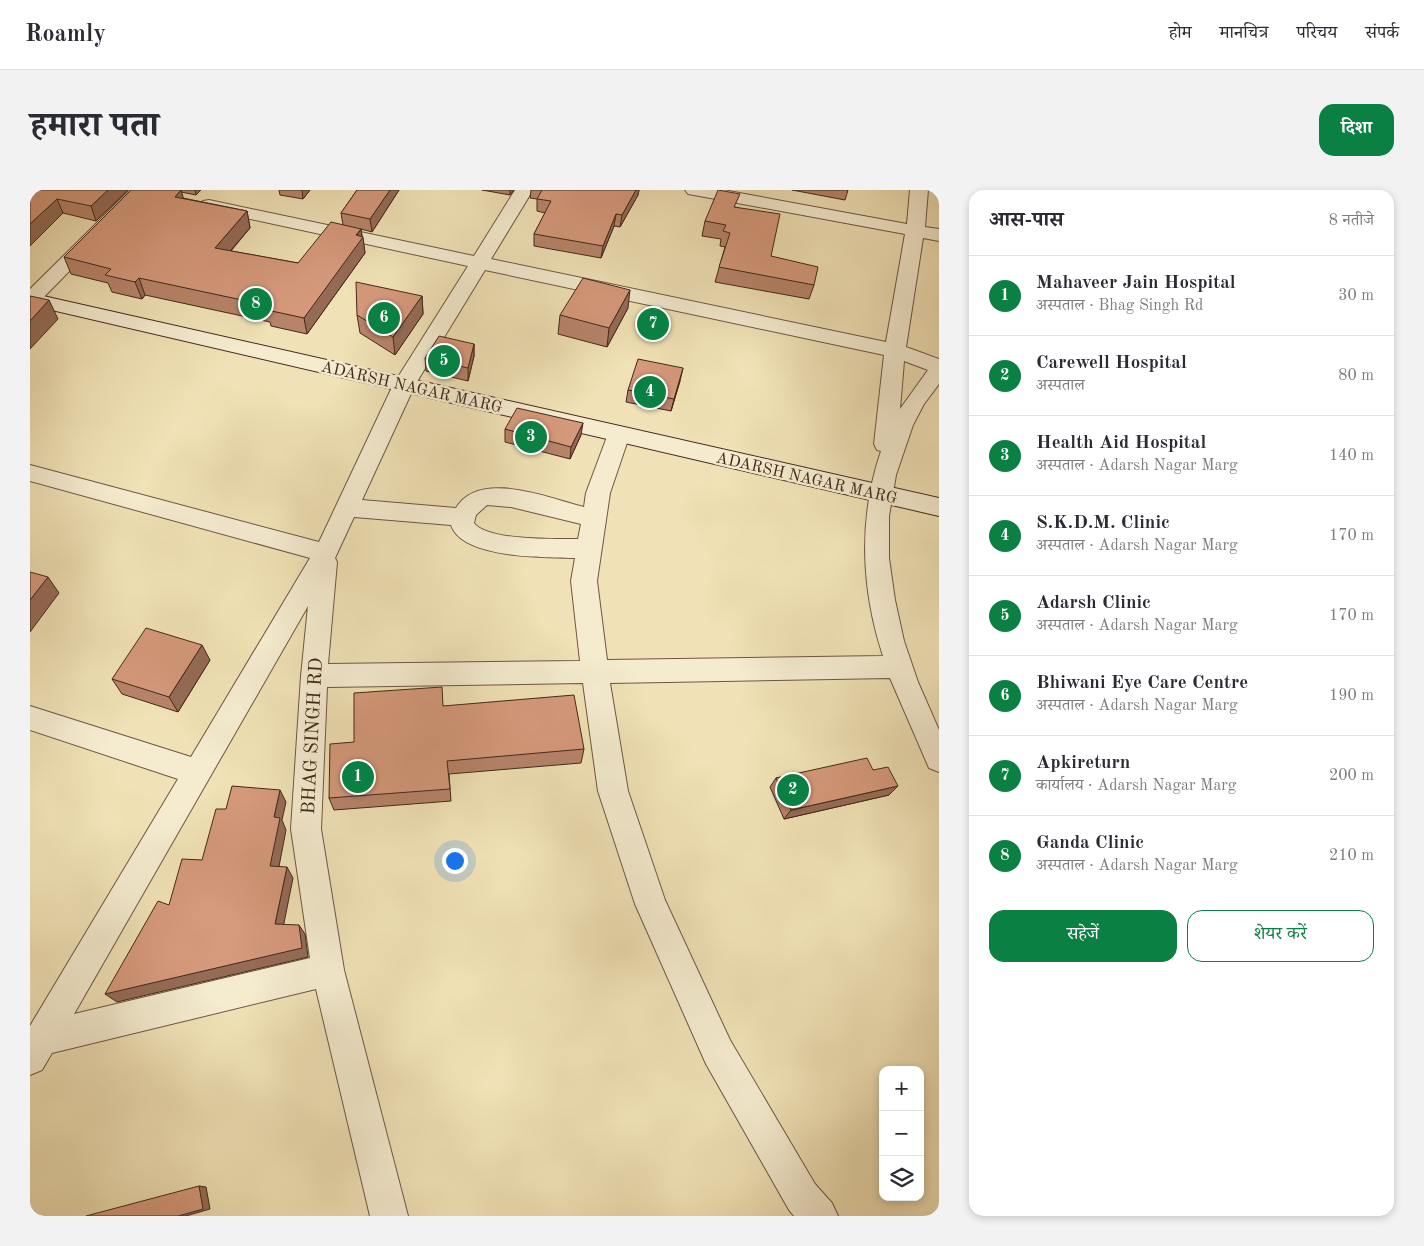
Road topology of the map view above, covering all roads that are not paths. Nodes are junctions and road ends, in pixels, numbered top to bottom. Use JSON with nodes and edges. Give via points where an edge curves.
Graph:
{"nodes":[{"id":1,"x":139,"y":190,"type":"edge"},
{"id":2,"x":524,"y":190,"type":"edge"},
{"id":3,"x":694,"y":190,"type":"edge"},
{"id":4,"x":919,"y":190,"type":"edge"},
{"id":5,"x":159,"y":194,"type":"edge"},
{"id":6,"x":188,"y":200,"type":"edge"},
{"id":7,"x":915,"y":231,"type":"junction"},
{"id":8,"x":939,"y":235,"type":"edge"},
{"id":9,"x":481,"y":262,"type":"junction"},
{"id":10,"x":30,"y":300,"type":"edge"},
{"id":11,"x":895,"y":351,"type":"junction"},
{"id":12,"x":939,"y":366,"type":"edge"},
{"id":13,"x":939,"y":370,"type":"edge"},
{"id":14,"x":404,"y":384,"type":"junction"},
{"id":15,"x":619,"y":434,"type":"junction"},
{"id":16,"x":30,"y":473,"type":"edge"},
{"id":17,"x":880,"y":494,"type":"junction"},
{"id":18,"x":346,"y":508,"type":"junction"},
{"id":19,"x":939,"y":508,"type":"edge"},
{"id":20,"x":462,"y":517,"type":"junction"},
{"id":21,"x":594,"y":518,"type":"junction"},
{"id":22,"x":589,"y":549,"type":"junction"},
{"id":23,"x":326,"y":553,"type":"junction"},
{"id":24,"x":899,"y":666,"type":"junction"},
{"id":25,"x":595,"y":671,"type":"junction"},
{"id":26,"x":314,"y":676,"type":"junction"},
{"id":27,"x":30,"y":718,"type":"edge"},
{"id":28,"x":939,"y":759,"type":"edge"},
{"id":29,"x":197,"y":772,"type":"junction"},
{"id":30,"x":328,"y":970,"type":"junction"},
{"id":31,"x":35,"y":1049,"type":"edge"},
{"id":32,"x":389,"y":1216,"type":"edge"},
{"id":33,"x":819,"y":1216,"type":"edge"}],
"edges":[{"from":1,"to":5,"type":"street"},
{"from":1,"to":10,"type":"street"},
{"from":2,"to":9,"type":"street"},
{"from":3,"to":7,"type":"street"},
{"from":4,"to":7,"type":"street"},
{"from":6,"to":9,"type":"street"},
{"from":7,"to":8,"type":"street"},
{"from":7,"to":11,"type":"street"},
{"from":9,"to":11,"type":"street"},
{"from":9,"to":14,"type":"street"},
{"from":10,"to":14,"type":"street","name":"ADARSH NAGAR MARG"},
{"from":11,"to":12,"type":"street"},
{"from":11,"to":17,"type":"street"},
{"from":13,"to":17,"type":"street","via":[[907,412],[887,459]]},
{"from":14,"to":15,"type":"street","name":"ADARSH NAGAR MARG"},
{"from":14,"to":18,"type":"street"},
{"from":15,"to":17,"type":"street","name":"ADARSH NAGAR MARG"},
{"from":15,"to":21,"type":"street","via":[[598,493]]},
{"from":16,"to":23,"type":"street"},
{"from":17,"to":19,"type":"street","name":"ADARSH NAGAR MARG"},
{"from":17,"to":24,"type":"street","via":[[876,565],[888,632]]},
{"from":18,"to":20,"type":"street"},
{"from":18,"to":23,"type":"street"},
{"from":20,"to":21,"type":"street","via":[[475,500],[496,496]]},
{"from":20,"to":22,"type":"street","via":[[463,528],[470,535],[486,540],[514,546]]},
{"from":21,"to":22,"type":"street"},
{"from":22,"to":25,"type":"street","via":[[584,581]]},
{"from":23,"to":26,"type":"street","name":"BHAG SINGH RD"},
{"from":23,"to":29,"type":"street"},
{"from":24,"to":25,"type":"street"},
{"from":24,"to":28,"type":"street","via":[[917,718]]},
{"from":25,"to":26,"type":"street"},
{"from":25,"to":33,"type":"street","via":[[613,791],[651,904],[718,1052],[802,1197]]},
{"from":26,"to":30,"type":"street","name":"BHAG SINGH RD","via":[[306,829]]},
{"from":27,"to":29,"type":"street"},
{"from":29,"to":31,"type":"street"},
{"from":30,"to":31,"type":"street"},
{"from":30,"to":32,"type":"street","name":"BHAG SINGH RD"}]}
